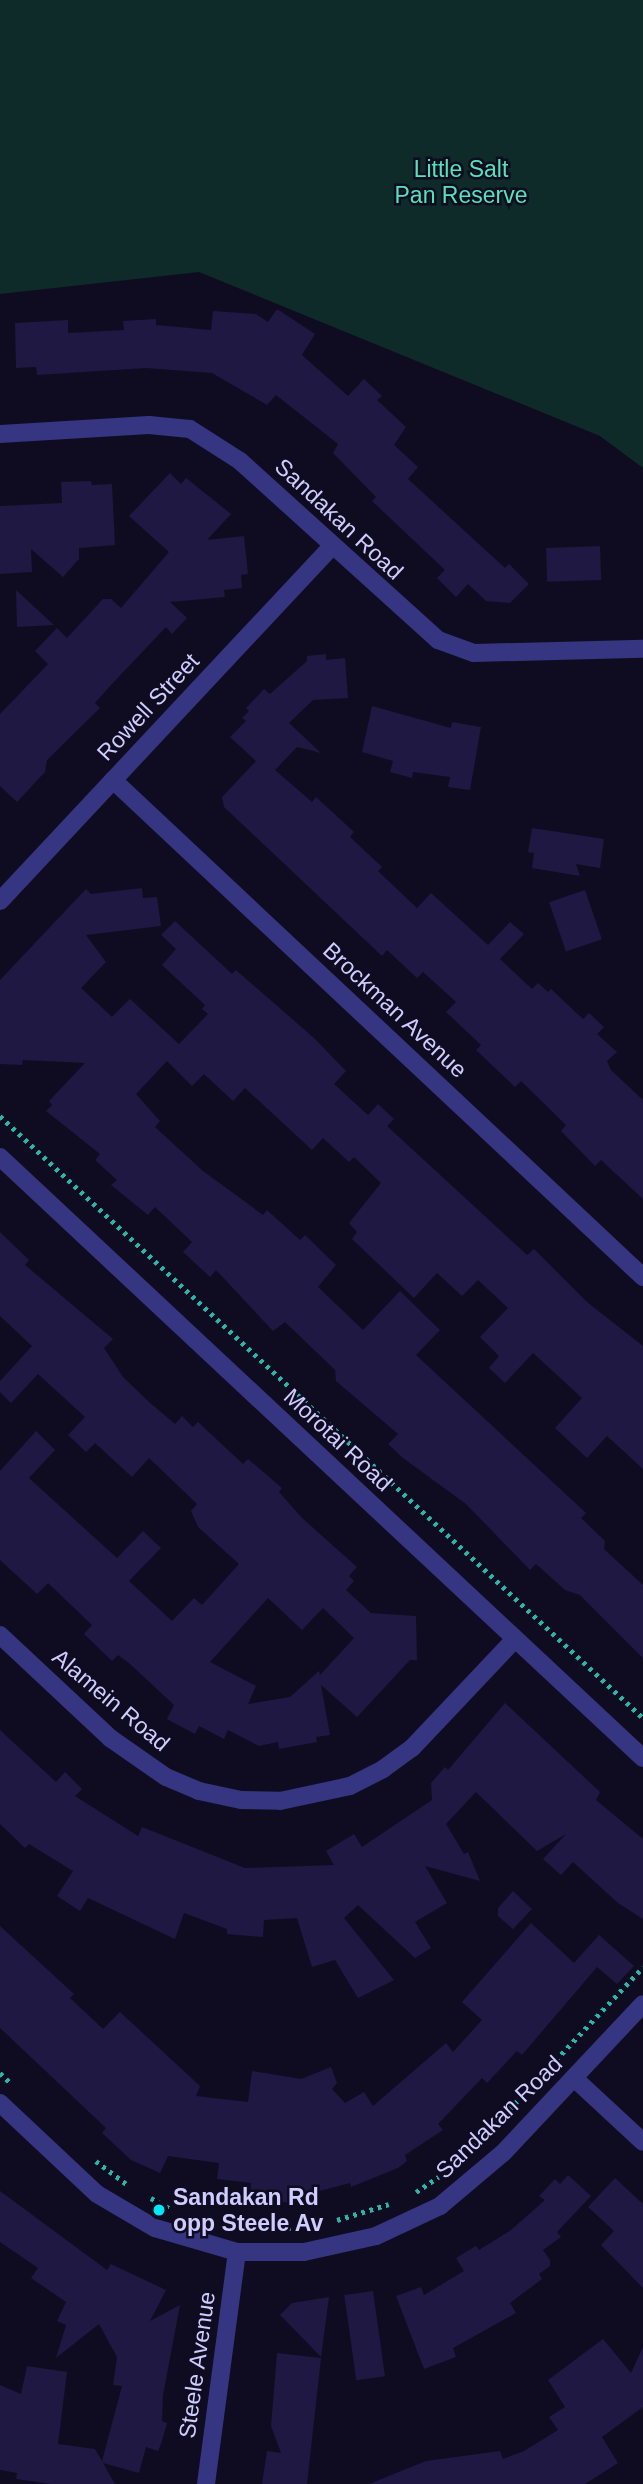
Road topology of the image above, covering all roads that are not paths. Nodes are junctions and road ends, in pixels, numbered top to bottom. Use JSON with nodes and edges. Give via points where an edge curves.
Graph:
{"nodes":[{"id":1,"x":0,"y":434,"type":"edge"},
{"id":2,"x":331,"y":547,"type":"junction"},
{"id":3,"x":643,"y":649,"type":"edge"},
{"id":4,"x":113,"y":780,"type":"junction"},
{"id":5,"x":0,"y":901,"type":"edge"},
{"id":6,"x":0,"y":1157,"type":"edge"},
{"id":7,"x":643,"y":1277,"type":"edge"},
{"id":8,"x":0,"y":1635,"type":"edge"},
{"id":9,"x":515,"y":1639,"type":"junction"},
{"id":10,"x":643,"y":1758,"type":"edge"},
{"id":11,"x":643,"y":2004,"type":"edge"},
{"id":12,"x":574,"y":2078,"type":"junction"},
{"id":13,"x":0,"y":2103,"type":"edge"},
{"id":14,"x":643,"y":2142,"type":"edge"},
{"id":15,"x":237,"y":2252,"type":"junction"},
{"id":16,"x":206,"y":2484,"type":"edge"}],
"edges":[{"from":1,"to":2,"type":"street","name":"Sandakan Road","via":[[149,425],[190,429],[240,461]]},
{"from":2,"to":3,"type":"street","name":"Sandakan Road","via":[[421,628],[455,648],[503,654]]},
{"from":2,"to":4,"type":"street","name":"Rowell Street"},
{"from":4,"to":5,"type":"street","name":"Rowell Street"},
{"from":4,"to":7,"type":"street","name":"Brockman Avenue"},
{"from":6,"to":9,"type":"street","name":"Morotai Road"},
{"from":8,"to":9,"type":"street","name":"Alamein Road","via":[[136,1760],[199,1791],[241,1800],[280,1801],[350,1786],[383,1769],[412,1748]]},
{"from":9,"to":10,"type":"street","name":"Morotai Road"},
{"from":11,"to":12,"type":"street","name":"Sandakan Road"},
{"from":12,"to":14,"type":"street"},
{"from":12,"to":15,"type":"street","name":"Sandakan Road","via":[[472,2182],[408,2224],[316,2250]]},
{"from":13,"to":15,"type":"street","name":"Sandakan Road","via":[[97,2193],[123,2211],[189,2241]]},
{"from":15,"to":16,"type":"street","name":"Steele Avenue"}]}
